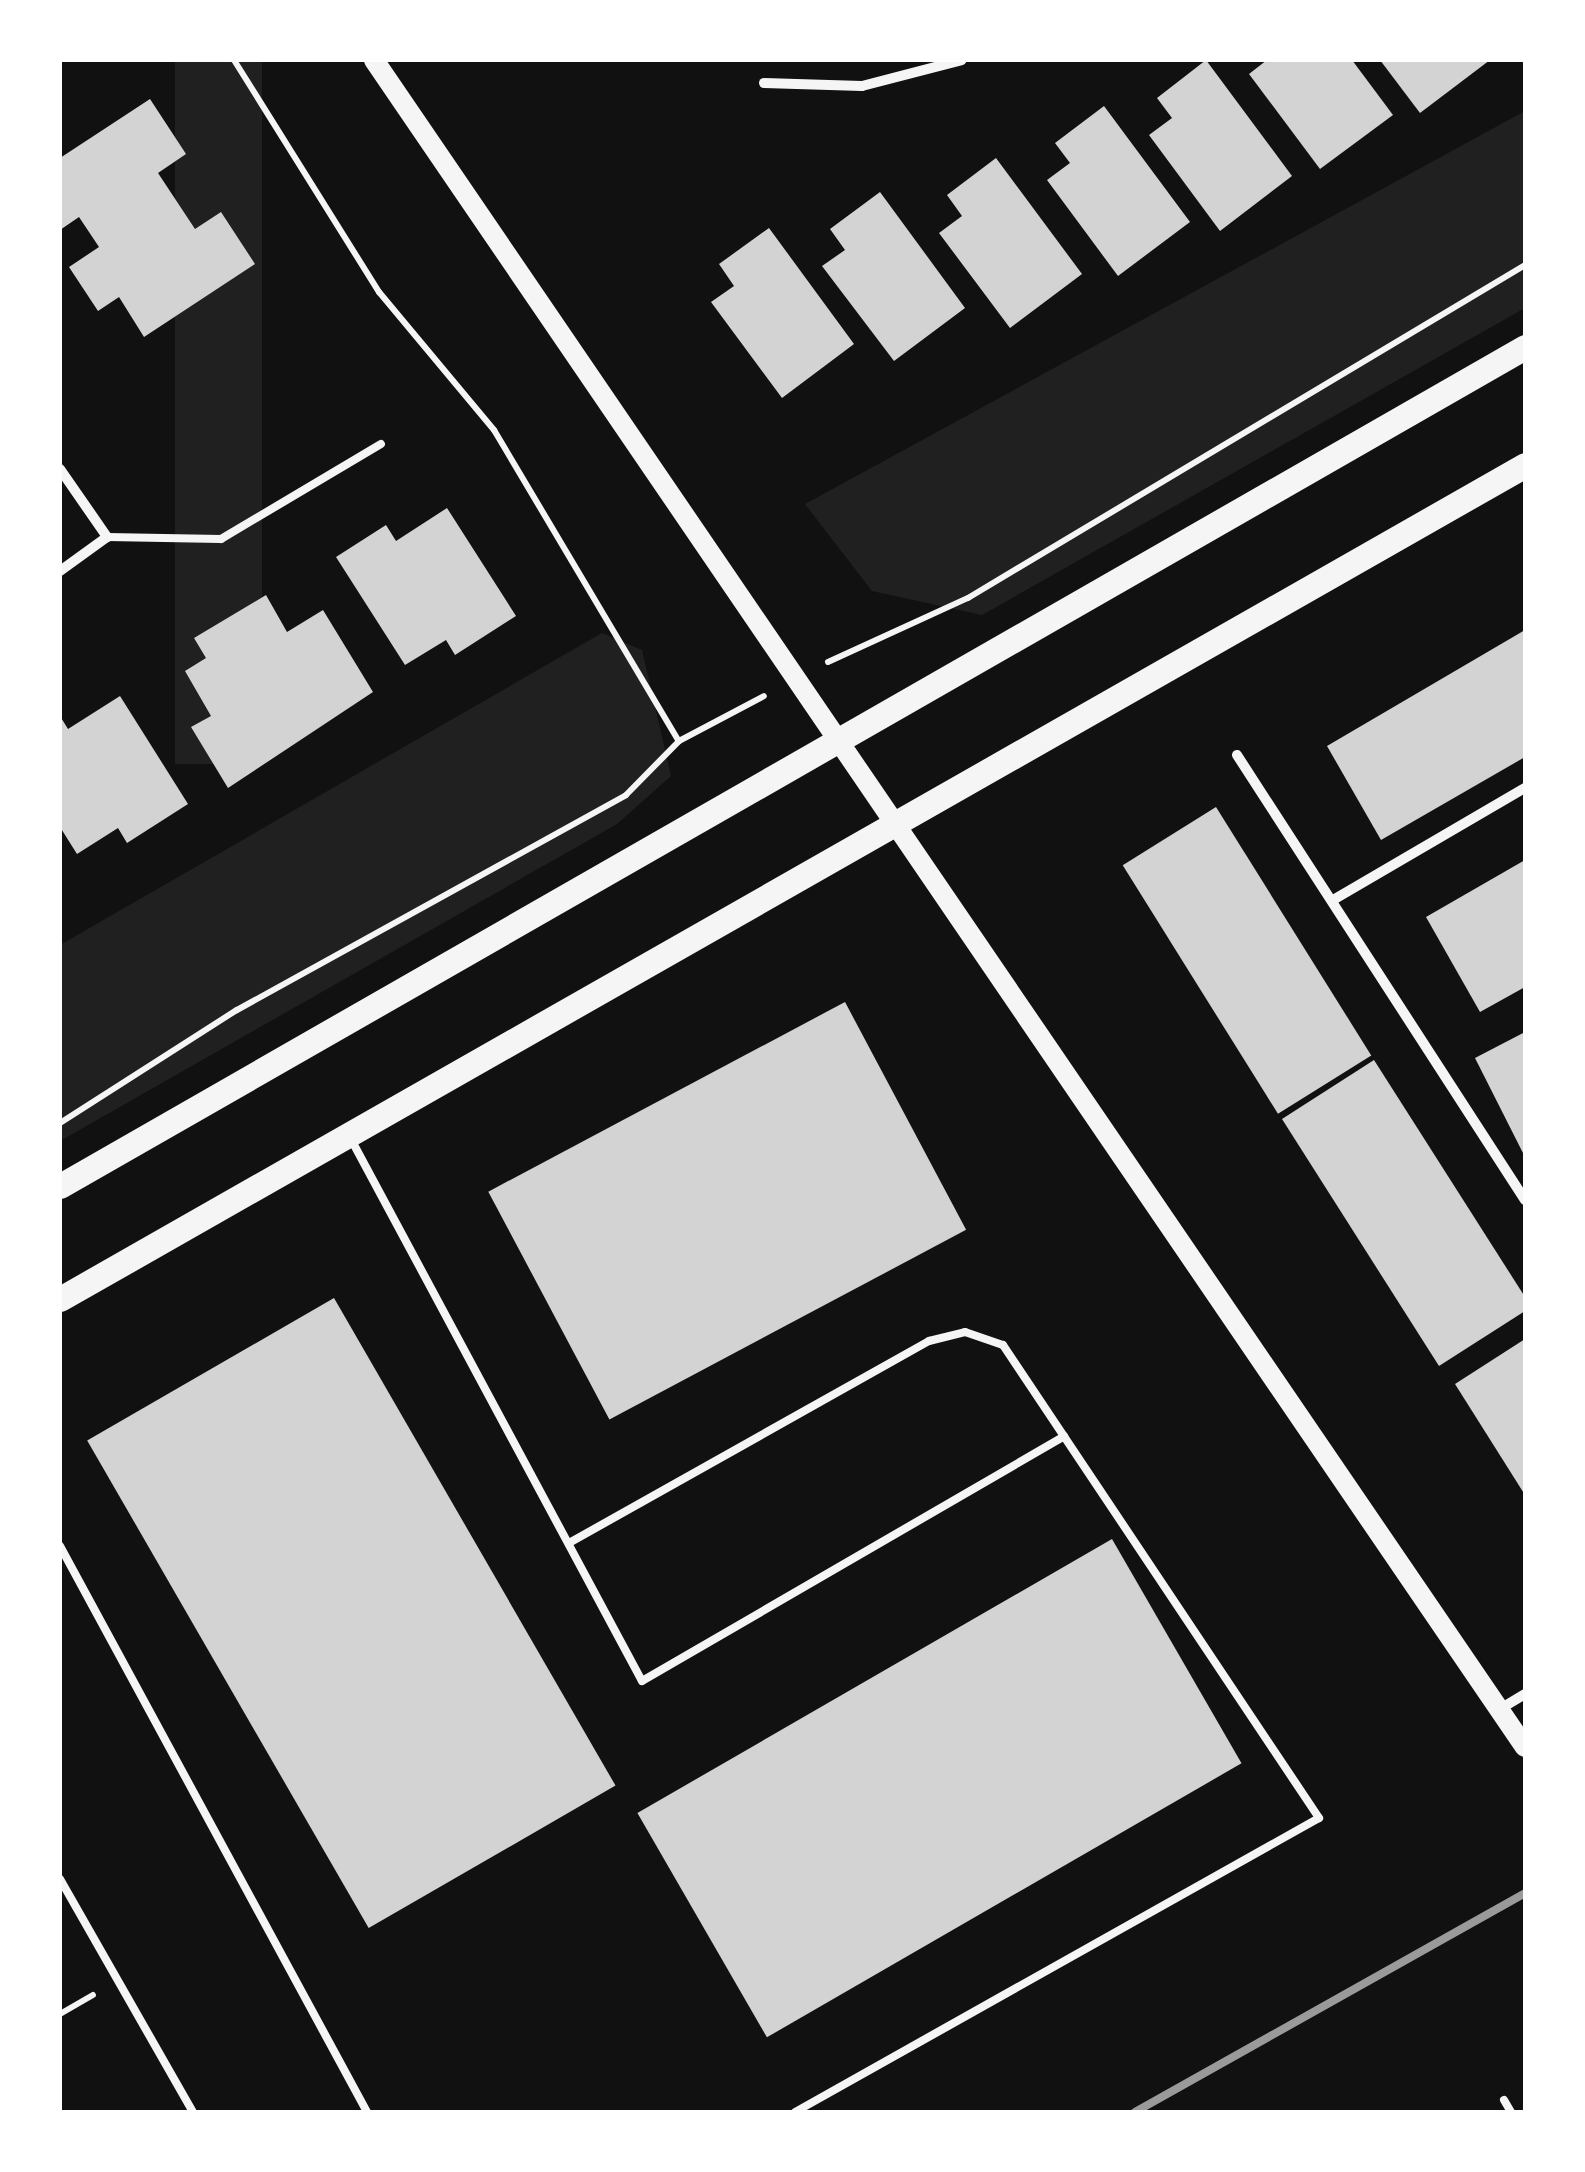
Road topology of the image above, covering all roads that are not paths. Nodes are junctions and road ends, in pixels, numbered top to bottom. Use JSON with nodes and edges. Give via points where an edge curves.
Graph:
{"nodes":[{"id":1,"x":374,"y":60,"type":"edge"},
{"id":2,"x":962,"y":60,"type":"edge"},
{"id":3,"x":764,"y":83,"type":"dead end"},
{"id":4,"x":1525,"y":346,"type":"edge"},
{"id":5,"x":381,"y":444,"type":"dead end"},
{"id":6,"x":1525,"y":465,"type":"edge"},
{"id":7,"x":60,"y":468,"type":"edge"},
{"id":8,"x":107,"y":537,"type":"junction"},
{"id":9,"x":60,"y":571,"type":"edge"},
{"id":10,"x":836,"y":737,"type":"junction"},
{"id":11,"x":1237,"y":754,"type":"dead end"},
{"id":12,"x":1525,"y":788,"type":"edge"},
{"id":13,"x":900,"y":820,"type":"junction"},
{"id":14,"x":1333,"y":900,"type":"junction"},
{"id":15,"x":348,"y":1134,"type":"junction"},
{"id":16,"x":60,"y":1186,"type":"edge"},
{"id":17,"x":1525,"y":1200,"type":"edge"},
{"id":18,"x":60,"y":1299,"type":"edge"},
{"id":19,"x":1064,"y":1436,"type":"junction"},
{"id":20,"x":569,"y":1543,"type":"junction"},
{"id":21,"x":60,"y":1546,"type":"edge"},
{"id":22,"x":1525,"y":1694,"type":"edge"},
{"id":23,"x":1500,"y":1709,"type":"junction"},
{"id":24,"x":1525,"y":1746,"type":"edge"},
{"id":25,"x":60,"y":1879,"type":"edge"},
{"id":26,"x":1504,"y":2100,"type":"dead end"},
{"id":27,"x":193,"y":2112,"type":"edge"},
{"id":28,"x":368,"y":2112,"type":"edge"},
{"id":29,"x":794,"y":2112,"type":"edge"},
{"id":30,"x":1511,"y":2112,"type":"edge"}],
"edges":[{"from":1,"to":10,"type":"main road"},
{"from":2,"to":3,"type":"street","via":[[862,86]]},
{"from":4,"to":10,"type":"main road"},
{"from":5,"to":8,"type":"lane","via":[[221,538]]},
{"from":6,"to":13,"type":"main road"},
{"from":7,"to":8,"type":"street"},
{"from":8,"to":9,"type":"street"},
{"from":10,"to":13,"type":"main road"},
{"from":10,"to":16,"type":"main road"},
{"from":11,"to":14,"type":"street"},
{"from":12,"to":14,"type":"street"},
{"from":13,"to":15,"type":"main road"},
{"from":13,"to":23,"type":"main road"},
{"from":14,"to":17,"type":"street"},
{"from":15,"to":18,"type":"main road"},
{"from":15,"to":20,"type":"lane"},
{"from":19,"to":20,"type":"lane","via":[[1002,1345],[965,1332],[928,1342]]},
{"from":19,"to":20,"type":"lane","via":[[642,1680]]},
{"from":19,"to":29,"type":"lane","via":[[1319,1818]]},
{"from":21,"to":28,"type":"lane"},
{"from":22,"to":23,"type":"street"},
{"from":23,"to":24,"type":"main road"},
{"from":25,"to":27,"type":"lane"},
{"from":26,"to":30,"type":"lane"}]}
